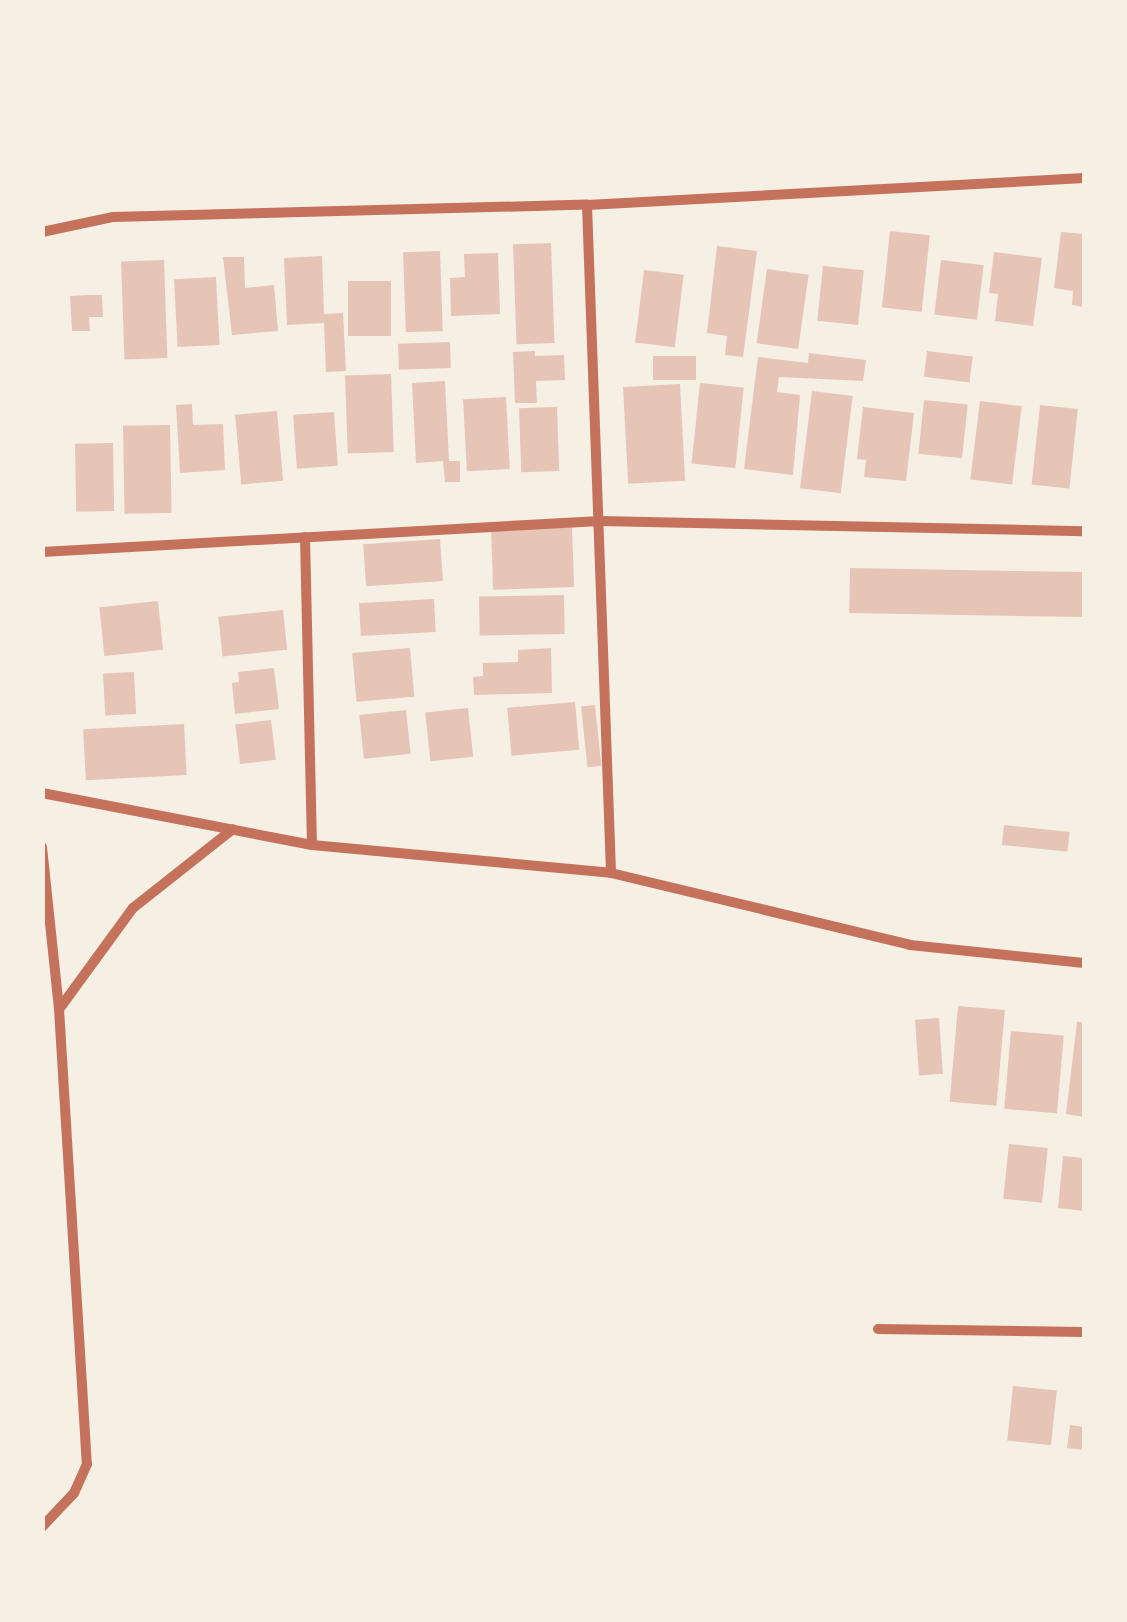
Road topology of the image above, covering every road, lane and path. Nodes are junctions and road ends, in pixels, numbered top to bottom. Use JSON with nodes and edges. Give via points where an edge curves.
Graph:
{"nodes":[{"id":1,"x":1084,"y":178,"type":"edge"},
{"id":2,"x":587,"y":205,"type":"junction"},
{"id":3,"x":42,"y":232,"type":"edge"},
{"id":4,"x":600,"y":520,"type":"junction"},
{"id":5,"x":1084,"y":530,"type":"edge"},
{"id":6,"x":304,"y":537,"type":"junction"},
{"id":7,"x":42,"y":552,"type":"edge"},
{"id":8,"x":42,"y":793,"type":"edge"},
{"id":9,"x":233,"y":830,"type":"junction"},
{"id":10,"x":312,"y":845,"type":"junction"},
{"id":11,"x":42,"y":848,"type":"edge"},
{"id":12,"x":612,"y":873,"type":"junction"},
{"id":13,"x":1084,"y":963,"type":"edge"},
{"id":14,"x":59,"y":1009,"type":"junction"},
{"id":15,"x":878,"y":1328,"type":"dead end"},
{"id":16,"x":1084,"y":1332,"type":"edge"},
{"id":17,"x":42,"y":1526,"type":"edge"}],
"edges":[{"from":1,"to":2,"type":"street"},
{"from":2,"to":3,"type":"street","via":[[113,217]]},
{"from":2,"to":4,"type":"street"},
{"from":4,"to":5,"type":"street"},
{"from":4,"to":6,"type":"street"},
{"from":4,"to":12,"type":"street"},
{"from":6,"to":7,"type":"street"},
{"from":6,"to":10,"type":"street"},
{"from":8,"to":9,"type":"street"},
{"from":9,"to":10,"type":"street"},
{"from":9,"to":14,"type":"street","via":[[134,908]]},
{"from":10,"to":12,"type":"street"},
{"from":11,"to":14,"type":"street"},
{"from":12,"to":13,"type":"street","via":[[910,945]]},
{"from":14,"to":17,"type":"street","via":[[86,1464],[74,1493]]},
{"from":15,"to":16,"type":"street"}]}
